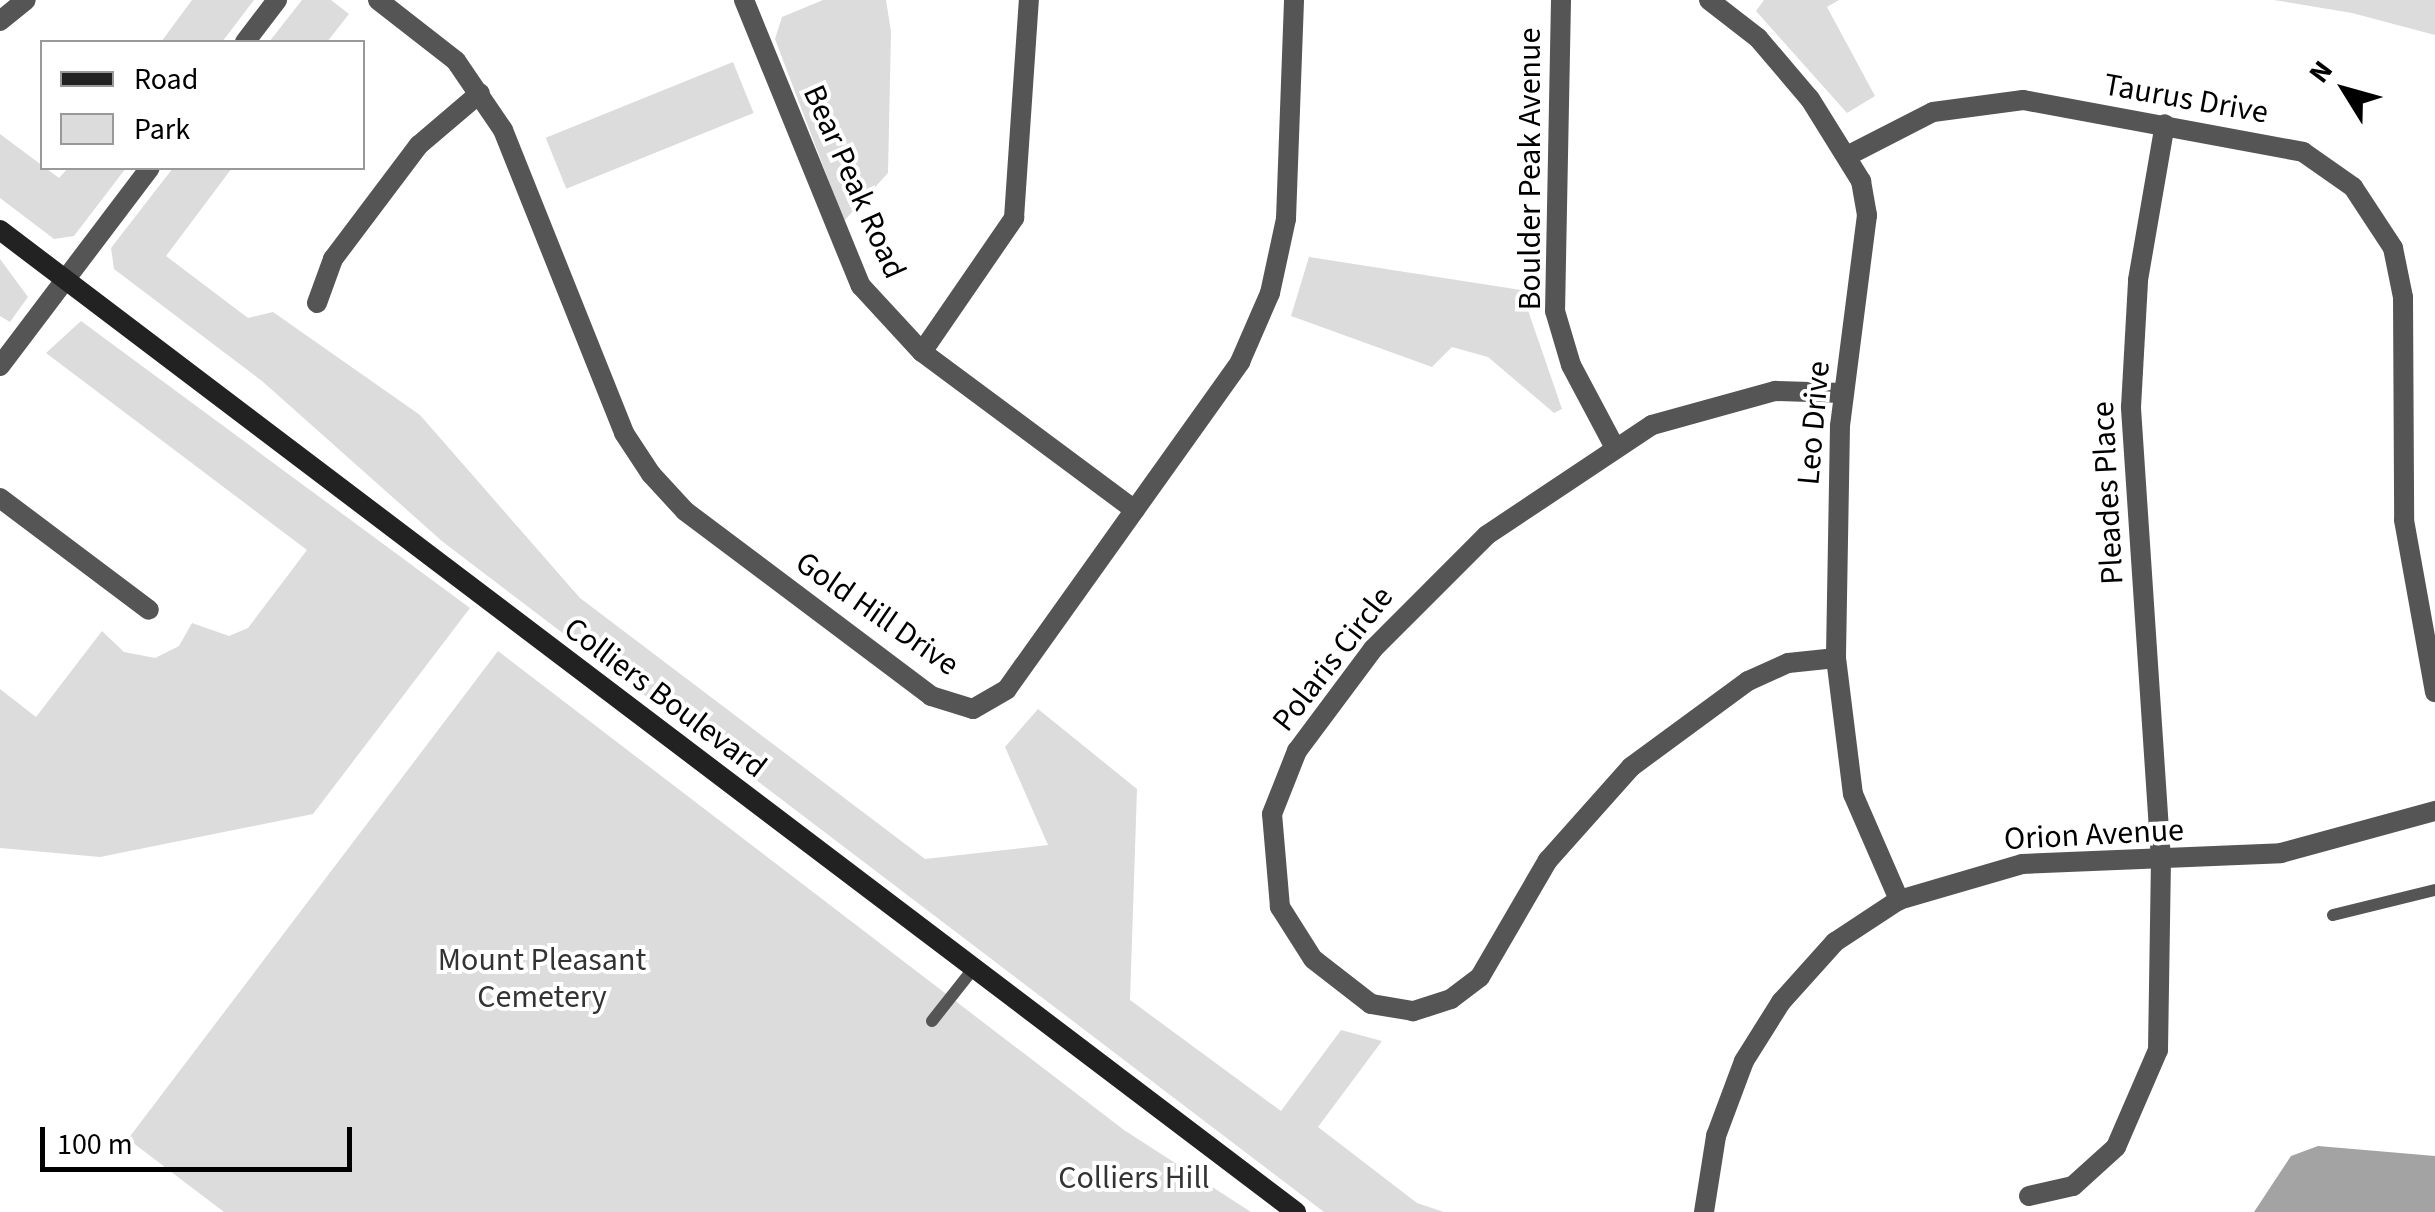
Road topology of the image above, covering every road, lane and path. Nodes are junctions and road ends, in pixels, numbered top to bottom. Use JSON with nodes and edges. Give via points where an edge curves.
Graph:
{"nodes":[{"id":1,"x":26,"y":0,"type":"edge"},
{"id":2,"x":277,"y":0,"type":"edge"},
{"id":3,"x":378,"y":0,"type":"edge"},
{"id":4,"x":744,"y":0,"type":"edge"},
{"id":5,"x":1028,"y":0,"type":"edge"},
{"id":6,"x":1294,"y":0,"type":"edge"},
{"id":7,"x":1561,"y":0,"type":"edge"},
{"id":8,"x":1709,"y":0,"type":"edge"},
{"id":9,"x":0,"y":21,"type":"edge"},
{"id":10,"x":247,"y":40,"type":"edge"},
{"id":11,"x":480,"y":93,"type":"junction"},
{"id":12,"x":2165,"y":124,"type":"junction"},
{"id":13,"x":1849,"y":155,"type":"junction"},
{"id":14,"x":148,"y":170,"type":"edge"},
{"id":15,"x":0,"y":230,"type":"edge"},
{"id":16,"x":66,"y":280,"type":"junction"},
{"id":17,"x":317,"y":303,"type":"dead end"},
{"id":18,"x":922,"y":352,"type":"junction"},
{"id":19,"x":0,"y":366,"type":"edge"},
{"id":20,"x":1843,"y":393,"type":"junction"},
{"id":21,"x":1614,"y":446,"type":"junction"},
{"id":22,"x":0,"y":498,"type":"edge"},
{"id":23,"x":1136,"y":510,"type":"junction"},
{"id":24,"x":149,"y":610,"type":"dead end"},
{"id":25,"x":1836,"y":658,"type":"junction"},
{"id":26,"x":2435,"y":692,"type":"edge"},
{"id":27,"x":2435,"y":811,"type":"edge"},
{"id":28,"x":2161,"y":860,"type":"junction"},
{"id":29,"x":2435,"y":890,"type":"edge"},
{"id":30,"x":1899,"y":900,"type":"junction"},
{"id":31,"x":2333,"y":915,"type":"dead end"},
{"id":32,"x":973,"y":968,"type":"junction"},
{"id":33,"x":932,"y":1021,"type":"dead end"},
{"id":34,"x":2029,"y":1196,"type":"dead end"},
{"id":35,"x":1296,"y":1212,"type":"edge"},
{"id":36,"x":1704,"y":1212,"type":"edge"}],
"edges":[{"from":1,"to":9,"type":"street"},
{"from":2,"to":10,"type":"street"},
{"from":3,"to":11,"type":"street","name":"Gold Hill Drive","via":[[456,61]]},
{"from":4,"to":18,"type":"street","name":"Bear Peak Road","via":[[861,286]]},
{"from":5,"to":18,"type":"street","via":[[1014,218]]},
{"from":6,"to":23,"type":"street","name":"Gold Hill Drive","via":[[1286,220],[1270,293],[1240,362]]},
{"from":7,"to":21,"type":"street","name":"Boulder Peak Avenue","via":[[1555,310],[1571,366]]},
{"from":8,"to":13,"type":"street","name":"Leo Drive","via":[[1758,38]]},
{"from":11,"to":17,"type":"street","via":[[419,145],[333,259]]},
{"from":11,"to":23,"type":"street","name":"Gold Hill Drive","via":[[536,204],[624,434],[651,474],[685,511],[931,696],[973,709],[1007,688]]},
{"from":12,"to":13,"type":"street","name":"Taurus Drive","via":[[1981,101],[1932,112]]},
{"from":12,"to":26,"type":"street","name":"Taurus Drive","via":[[2304,152],[2353,188],[2393,248],[2403,297],[2404,520]]},
{"from":12,"to":28,"type":"street","name":"Pleades Place","via":[[2138,280],[2131,407]]},
{"from":13,"to":20,"type":"street","name":"Leo Drive","via":[[1867,215]]},
{"from":14,"to":16,"type":"street"},
{"from":15,"to":16,"type":"street","name":"Colliers Boulevard"},
{"from":16,"to":19,"type":"street"},
{"from":16,"to":32,"type":"street","name":"Colliers Boulevard"},
{"from":18,"to":23,"type":"street","name":"Bear Peak Road"},
{"from":20,"to":21,"type":"street","name":"Polaris Circle","via":[[1734,398]]},
{"from":20,"to":25,"type":"street","name":"Leo Drive"},
{"from":21,"to":25,"type":"street","name":"Polaris Circle","via":[[1427,589],[1298,750],[1272,814],[1272,874],[1295,934],[1336,981],[1370,1004],[1413,1010],[1451,1000],[1480,978],[1548,860],[1631,767],[1748,682],[1788,663]]},
{"from":22,"to":24,"type":"street"},
{"from":25,"to":30,"type":"street","name":"Leo Drive","via":[[1853,794]]},
{"from":27,"to":28,"type":"street","name":"Orion Avenue","via":[[2281,852]]},
{"from":28,"to":30,"type":"street","name":"Orion Avenue","via":[[2022,864]]},
{"from":28,"to":34,"type":"street","name":"Pleades Place","via":[[2158,1050],[2142,1101],[2116,1147],[2073,1186]]},
{"from":29,"to":31,"type":"lane"},
{"from":30,"to":36,"type":"street","name":"Orion Avenue","via":[[1835,942],[1781,1002],[1744,1061],[1716,1136]]},
{"from":32,"to":33,"type":"lane"},
{"from":32,"to":35,"type":"street","name":"Colliers Boulevard"}]}
